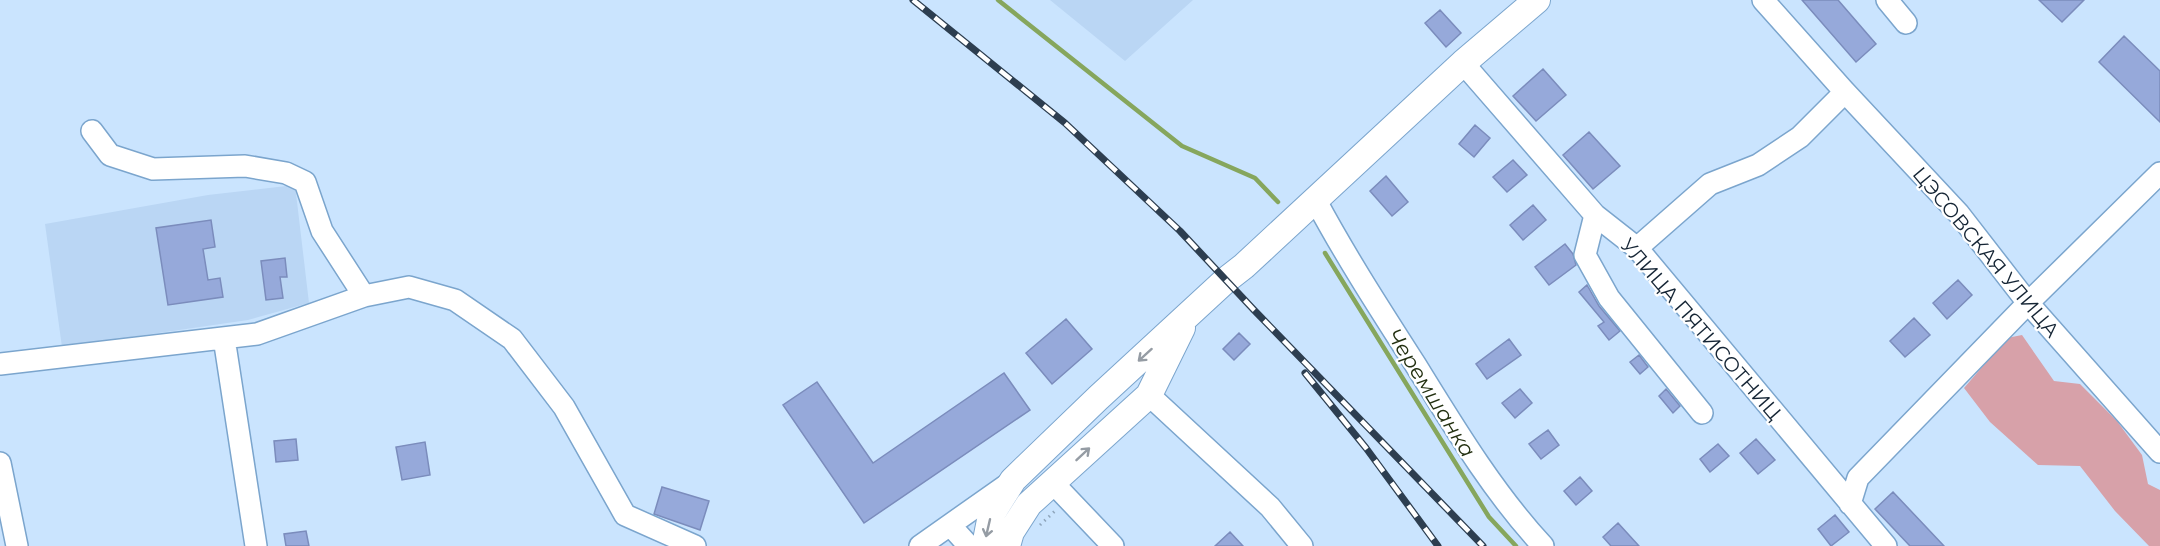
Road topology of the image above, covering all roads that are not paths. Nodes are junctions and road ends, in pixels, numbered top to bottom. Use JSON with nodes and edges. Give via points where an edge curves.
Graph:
{"nodes":[{"id":1,"x":1537,"y":0,"type":"edge"},
{"id":2,"x":1763,"y":0,"type":"edge"},
{"id":3,"x":1887,"y":0,"type":"edge"},
{"id":4,"x":1906,"y":23,"type":"dead end"},
{"id":5,"x":1463,"y":63,"type":"junction"},
{"id":6,"x":1845,"y":92,"type":"junction"},
{"id":7,"x":92,"y":131,"type":"dead end"},
{"id":8,"x":2160,"y":173,"type":"edge"},
{"id":9,"x":1313,"y":204,"type":"junction"},
{"id":10,"x":1595,"y":215,"type":"junction"},
{"id":11,"x":1637,"y":248,"type":"junction"},
{"id":12,"x":364,"y":296,"type":"junction"},
{"id":13,"x":2028,"y":303,"type":"junction"},
{"id":14,"x":1189,"y":315,"type":"junction"},
{"id":15,"x":224,"y":338,"type":"junction"},
{"id":16,"x":0,"y":364,"type":"edge"},
{"id":17,"x":1149,"y":395,"type":"junction"},
{"id":18,"x":1702,"y":413,"type":"dead end"},
{"id":19,"x":2160,"y":452,"type":"edge"},
{"id":20,"x":0,"y":463,"type":"edge"},
{"id":21,"x":1013,"y":480,"type":"junction"},
{"id":22,"x":1061,"y":491,"type":"junction"},
{"id":23,"x":1850,"y":504,"type":"junction"},
{"id":24,"x":950,"y":525,"type":"junction"},
{"id":25,"x":17,"y":546,"type":"edge"},
{"id":26,"x":256,"y":546,"type":"edge"},
{"id":27,"x":695,"y":546,"type":"edge"},
{"id":28,"x":920,"y":546,"type":"edge"},
{"id":29,"x":960,"y":546,"type":"edge"},
{"id":30,"x":969,"y":546,"type":"edge"},
{"id":31,"x":985,"y":546,"type":"edge"},
{"id":32,"x":1007,"y":546,"type":"edge"},
{"id":33,"x":1113,"y":546,"type":"edge"},
{"id":34,"x":1302,"y":546,"type":"edge"},
{"id":35,"x":1543,"y":546,"type":"edge"},
{"id":36,"x":1886,"y":546,"type":"edge"}],
"edges":[{"from":1,"to":5,"type":"main road"},
{"from":2,"to":6,"type":"street","name":"ЦЭСОВСКАЯ УЛИЦА"},
{"from":3,"to":4,"type":"street"},
{"from":5,"to":9,"type":"main road"},
{"from":5,"to":10,"type":"street","name":"УЛИЦА ПЯТИСОТНИЦ"},
{"from":6,"to":11,"type":"street","via":[[1800,137],[1758,165],[1710,184]]},
{"from":6,"to":13,"type":"street","name":"ЦЭСОВСКАЯ УЛИЦА","via":[[1959,214]]},
{"from":7,"to":12,"type":"street","via":[[110,155],[153,169],[245,166],[286,173],[305,182],[322,231]]},
{"from":8,"to":13,"type":"street"},
{"from":9,"to":14,"type":"main road"},
{"from":9,"to":35,"type":"street","via":[[1477,461],[1520,522]]},
{"from":10,"to":11,"type":"street","name":"УЛИЦА ПЯТИСОТНИЦ"},
{"from":10,"to":18,"type":"street","via":[[1585,255],[1609,298]]},
{"from":11,"to":23,"type":"street","name":"УЛИЦА ПЯТИСОТНИЦ"},
{"from":12,"to":15,"type":"street","via":[[257,334]]},
{"from":12,"to":27,"type":"street","via":[[409,287],[455,300],[512,339],[564,407],[626,515]]},
{"from":13,"to":19,"type":"street","name":"ЦЭСОВСКАЯ УЛИЦА"},
{"from":13,"to":23,"type":"street","via":[[1858,477]]},
{"from":14,"to":17,"type":"main road"},
{"from":14,"to":21,"type":"main road","one_way":true},
{"from":15,"to":16,"type":"street"},
{"from":15,"to":26,"type":"street"},
{"from":22,"to":17,"type":"main road","one_way":true},
{"from":17,"to":34,"type":"street","via":[[1270,507]]},
{"from":20,"to":25,"type":"street"},
{"from":21,"to":24,"type":"street"},
{"from":21,"to":31,"type":"main road","one_way":true,"via":[[991,515]]},
{"from":22,"to":32,"type":"main road","via":[[1029,504]]},
{"from":22,"to":33,"type":"street"},
{"from":23,"to":36,"type":"street","name":"УЛИЦА ПЯТИСОТНИЦ"},
{"from":24,"to":28,"type":"street"},
{"from":24,"to":29,"type":"street"},
{"from":24,"to":30,"type":"street"}]}
